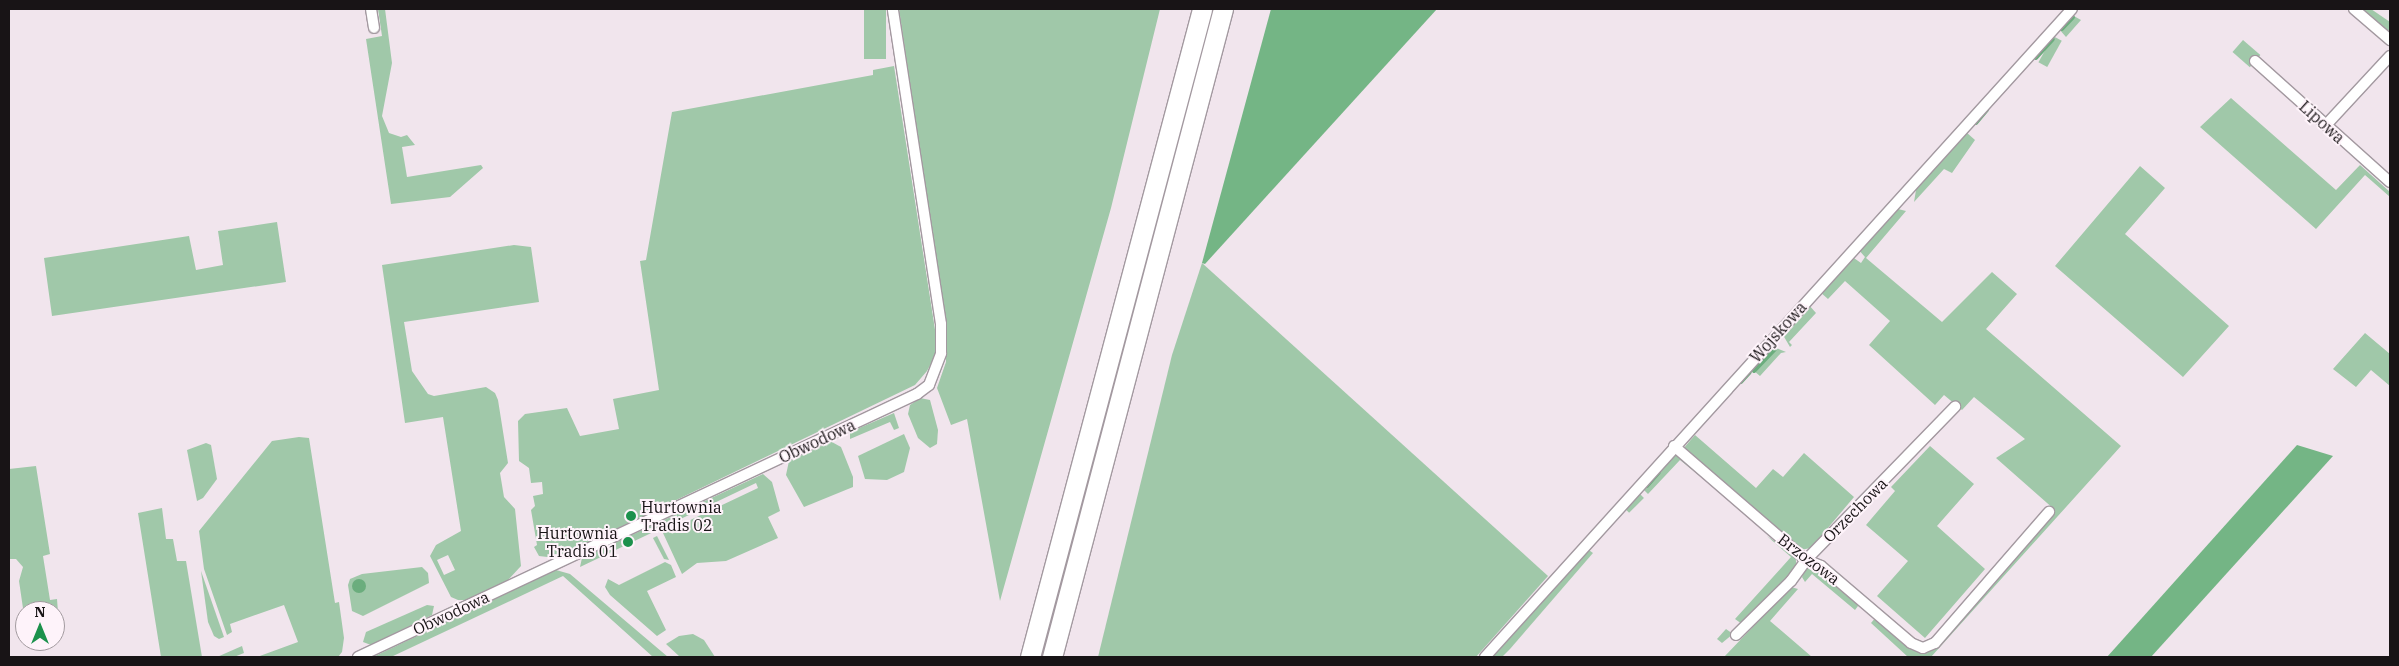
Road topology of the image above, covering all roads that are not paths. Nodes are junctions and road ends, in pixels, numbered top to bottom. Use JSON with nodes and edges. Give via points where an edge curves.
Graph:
{"nodes":[{"id":1,"x":371,"y":9,"type":"edge"},
{"id":2,"x":893,"y":9,"type":"edge"},
{"id":3,"x":1202,"y":9,"type":"edge"},
{"id":4,"x":1224,"y":9,"type":"edge"},
{"id":5,"x":2072,"y":9,"type":"edge"},
{"id":6,"x":2354,"y":9,"type":"edge"},
{"id":7,"x":374,"y":28,"type":"dead end"},
{"id":8,"x":2390,"y":40,"type":"edge"},
{"id":9,"x":2390,"y":56,"type":"edge"},
{"id":10,"x":2255,"y":61,"type":"dead end"},
{"id":11,"x":2326,"y":125,"type":"junction"},
{"id":12,"x":2390,"y":182,"type":"edge"},
{"id":13,"x":1955,"y":407,"type":"dead end"},
{"id":14,"x":1674,"y":446,"type":"junction"},
{"id":15,"x":2049,"y":512,"type":"dead end"},
{"id":16,"x":1806,"y":560,"type":"junction"},
{"id":17,"x":1736,"y":634,"type":"dead end"},
{"id":18,"x":358,"y":657,"type":"edge"},
{"id":19,"x":1030,"y":657,"type":"edge"},
{"id":20,"x":1052,"y":657,"type":"edge"},
{"id":21,"x":1485,"y":657,"type":"edge"}],
"edges":[{"from":1,"to":7,"type":"street"},
{"from":2,"to":18,"type":"street","name":"Obwodowa","via":[[940,324],[941,353],[929,385],[911,397]]},
{"from":3,"to":19,"type":"highway"},
{"from":4,"to":20,"type":"highway"},
{"from":5,"to":14,"type":"street","name":"Wojskowa"},
{"from":6,"to":8,"type":"street"},
{"from":9,"to":11,"type":"street"},
{"from":10,"to":11,"type":"street","name":"Lipowa"},
{"from":11,"to":12,"type":"street","name":"Lipowa"},
{"from":13,"to":16,"type":"street","name":"Orzechowa"},
{"from":14,"to":16,"type":"street","name":"Brzozowa"},
{"from":14,"to":21,"type":"street","name":"Wojskowa"},
{"from":15,"to":16,"type":"street","name":"Brzozowa","via":[[1935,643],[1924,648],[1911,643],[1821,566]]},
{"from":16,"to":17,"type":"street","name":"Orzechowa","via":[[1791,581]]}]}
